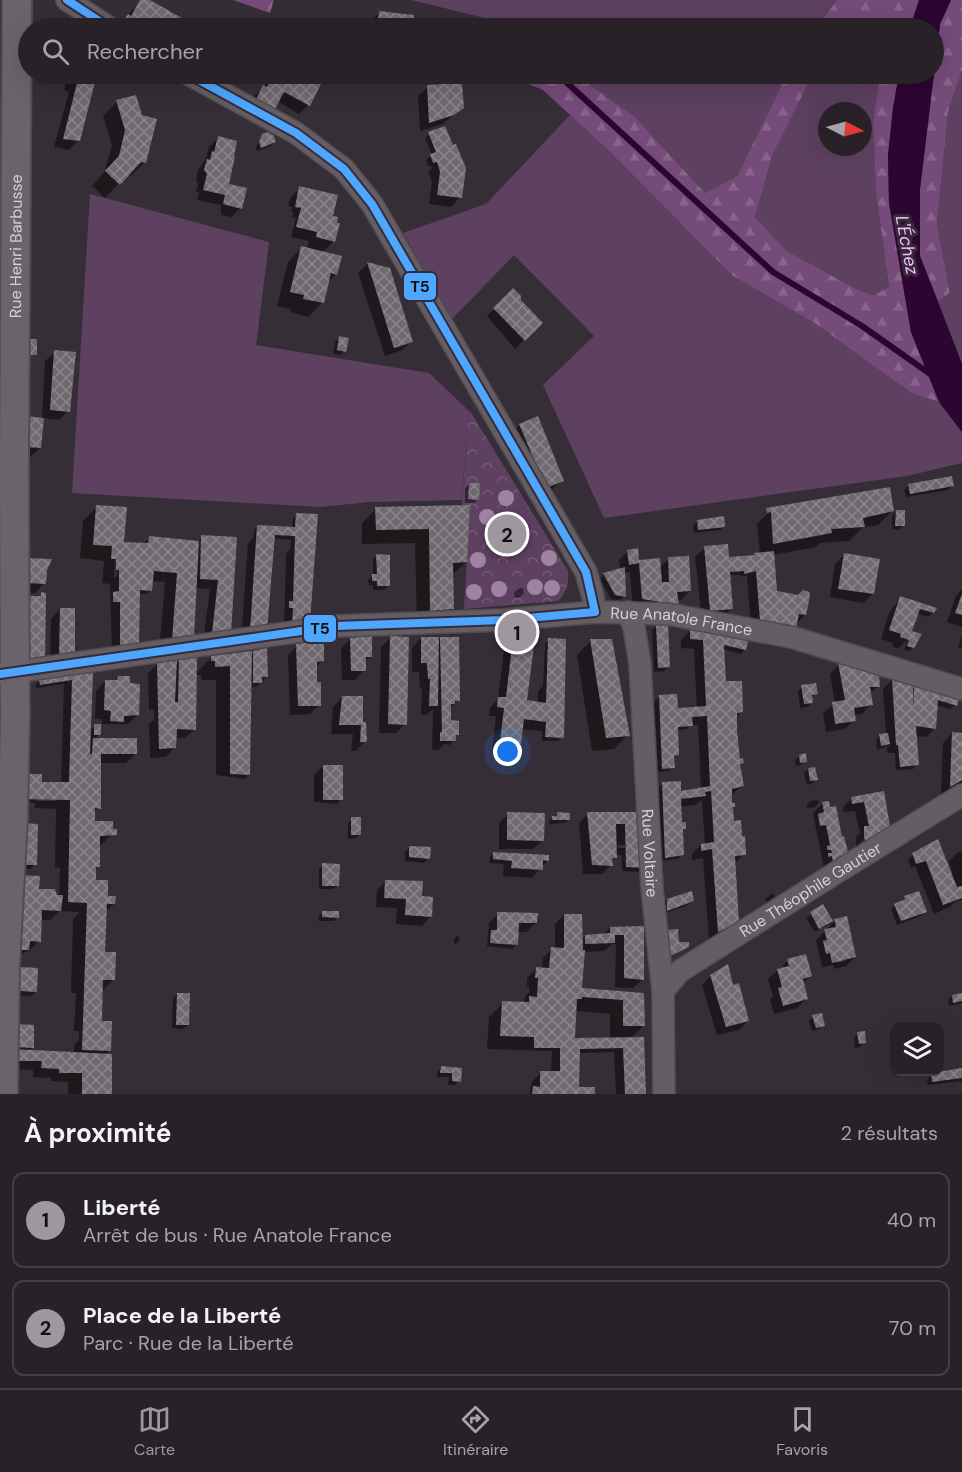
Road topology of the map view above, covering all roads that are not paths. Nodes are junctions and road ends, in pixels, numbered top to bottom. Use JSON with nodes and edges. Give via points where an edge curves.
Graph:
{"nodes":[{"id":1,"x":17,"y":0,"type":"edge"},
{"id":2,"x":67,"y":0,"type":"edge"},
{"id":3,"x":95,"y":18,"type":"edge"},
{"id":4,"x":206,"y":84,"type":"edge"},
{"id":5,"x":596,"y":612,"type":"junction"},
{"id":6,"x":628,"y":612,"type":"junction"},
{"id":7,"x":7,"y":674,"type":"edge"},
{"id":8,"x":962,"y":688,"type":"edge"},
{"id":9,"x":962,"y":795,"type":"edge"},
{"id":10,"x":663,"y":991,"type":"junction"},
{"id":11,"x":3,"y":1094,"type":"edge"},
{"id":12,"x":664,"y":1094,"type":"edge"}],
"edges":[{"from":1,"to":7,"type":"street","name":"Rue Henri Barbusse"},
{"from":2,"to":3,"type":"street"},
{"from":4,"to":5,"type":"street","via":[[296,133],[344,169],[372,204],[586,572]]},
{"from":5,"to":6,"type":"street","name":"Rue Anatole France"},
{"from":5,"to":7,"type":"street","name":"Rue Anatole France","via":[[504,620],[336,626]]},
{"from":6,"to":8,"type":"street","name":"Rue Anatole France","via":[[696,618],[791,637]]},
{"from":6,"to":10,"type":"street","name":"Rue Voltaire","via":[[640,664],[652,888]]},
{"from":7,"to":11,"type":"street","name":"Rue Henri Barbusse","via":[[13,818]]},
{"from":9,"to":10,"type":"street","name":"Rue Théophile Gautier","via":[[680,971]]},
{"from":10,"to":12,"type":"street","name":"Rue Voltaire"}]}
